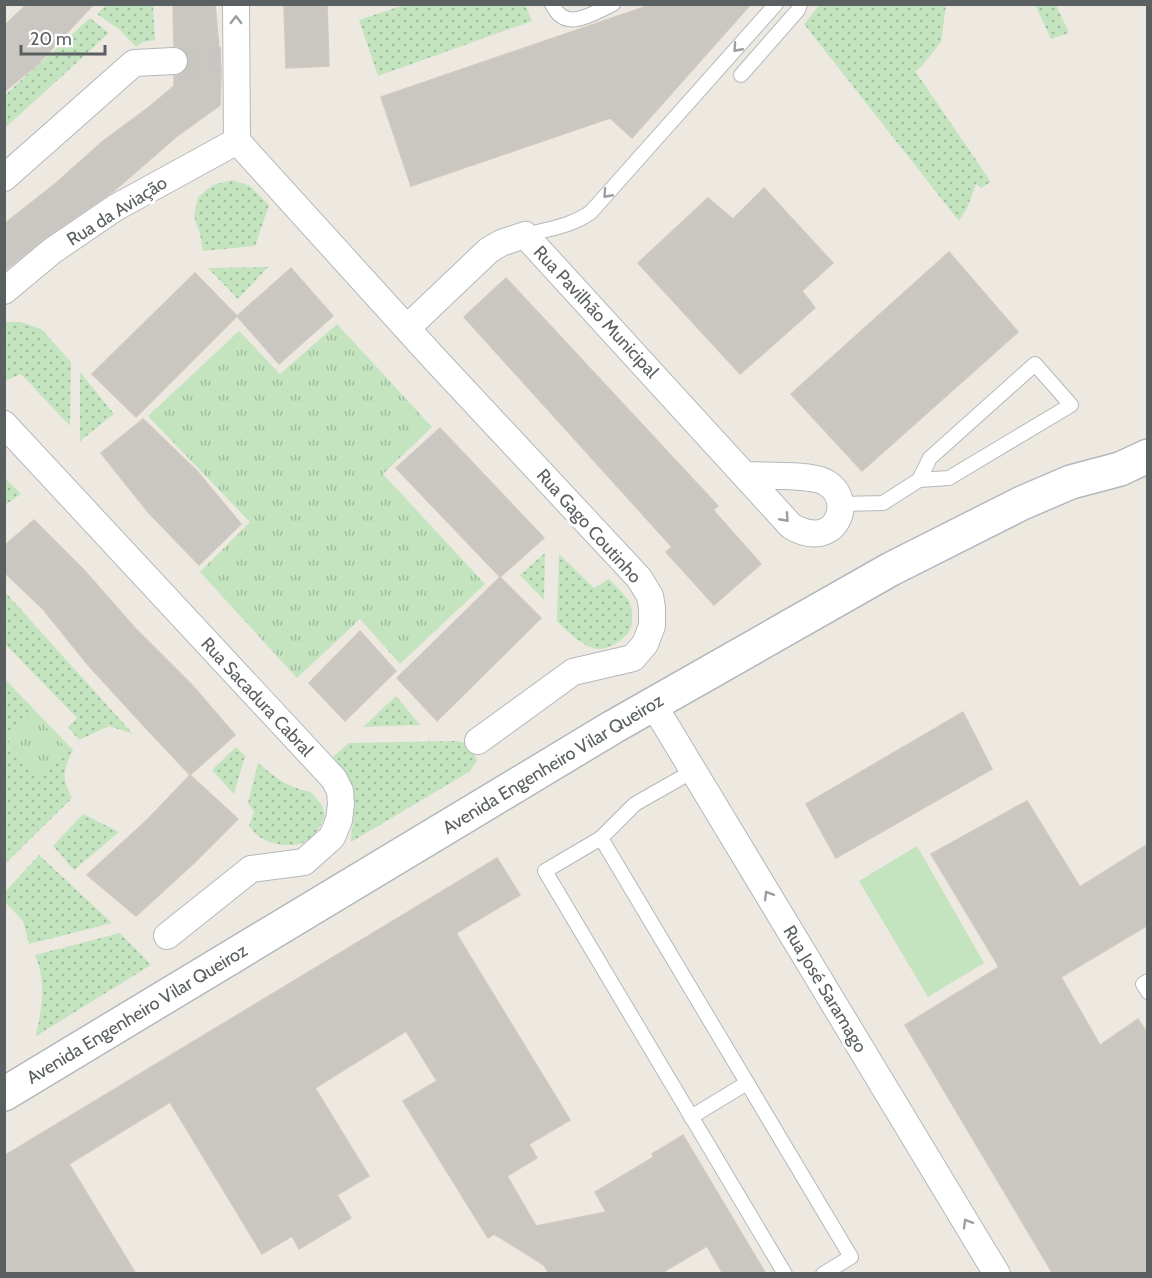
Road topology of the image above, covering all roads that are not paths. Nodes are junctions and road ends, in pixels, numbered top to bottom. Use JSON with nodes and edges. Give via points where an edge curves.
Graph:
{"nodes":[{"id":1,"x":236,"y":4,"type":"edge"},
{"id":2,"x":552,"y":4,"type":"edge"},
{"id":3,"x":613,"y":4,"type":"edge"},
{"id":4,"x":776,"y":4,"type":"edge"},
{"id":5,"x":800,"y":4,"type":"edge"},
{"id":6,"x":174,"y":61,"type":"tunnel mouth"},
{"id":7,"x":741,"y":75,"type":"dead end"},
{"id":8,"x":237,"y":141,"type":"junction"},
{"id":9,"x":4,"y":178,"type":"edge"},
{"id":10,"x":525,"y":235,"type":"junction"},
{"id":11,"x":4,"y":291,"type":"edge"},
{"id":12,"x":407,"y":328,"type":"junction"},
{"id":13,"x":4,"y":424,"type":"edge"},
{"id":14,"x":1138,"y":464,"type":"edge"},
{"id":15,"x":746,"y":475,"type":"junction"},
{"id":16,"x":919,"y":480,"type":"junction"},
{"id":17,"x":840,"y":504,"type":"junction"},
{"id":18,"x":653,"y":704,"type":"junction"},
{"id":19,"x":478,"y":741,"type":"dead end"},
{"id":20,"x":693,"y":771,"type":"junction"},
{"id":21,"x":602,"y":838,"type":"junction"},
{"id":22,"x":167,"y":936,"type":"dead end"},
{"id":23,"x":1148,"y":981,"type":"edge"},
{"id":24,"x":1148,"y":992,"type":"edge"},
{"id":25,"x":747,"y":1083,"type":"junction"},
{"id":26,"x":4,"y":1094,"type":"edge"},
{"id":27,"x":691,"y":1117,"type":"junction"},
{"id":28,"x":785,"y":1274,"type":"edge"},
{"id":29,"x":823,"y":1274,"type":"edge"},
{"id":30,"x":997,"y":1274,"type":"edge"}],
"edges":[{"from":8,"to":1,"type":"street","one_way":true,"via":[[228,60]]},
{"from":2,"to":3,"type":"lane","via":[[556,13],[569,20],[578,20]]},
{"from":4,"to":10,"type":"lane","one_way":true,"via":[[591,212],[572,223]]},
{"from":5,"to":7,"type":"lane"},
{"from":6,"to":9,"type":"street","via":[[134,63]]},
{"from":8,"to":11,"type":"street","name":"Rua da Aviação","via":[[115,208],[52,251]]},
{"from":8,"to":12,"type":"street","name":"Rua Gago Coutinho"},
{"from":10,"to":12,"type":"street","name":"Rua Pavilhão Municipal","via":[[489,250]]},
{"from":10,"to":15,"type":"street","name":"Rua Pavilhão Municipal"},
{"from":12,"to":19,"type":"street","name":"Rua Gago Coutinho","via":[[639,578],[650,596],[652,626],[645,644],[633,658],[573,672]]},
{"from":13,"to":22,"type":"street","name":"Rua Sacadura Cabral","via":[[328,772],[340,791],[339,820],[332,837],[304,862],[251,869]]},
{"from":14,"to":18,"type":"main road","name":"Avenida Engenheiro Vilar Queiroz","via":[[1071,482],[1022,503],[891,569]]},
{"from":15,"to":17,"type":"street","via":[[823,481],[834,488]]},
{"from":15,"to":17,"type":"street","name":"Rua Pavilhão Municipal","one_way":true,"via":[[799,531],[815,535],[827,532],[834,526]]},
{"from":16,"to":16,"type":"lane","via":[[949,478],[1071,405],[1035,364],[930,458]]},
{"from":16,"to":17,"type":"lane","via":[[883,503]]},
{"from":18,"to":20,"type":"street","name":"Rua José Saramago"},
{"from":18,"to":26,"type":"main road","name":"Avenida Engenheiro Vilar Queiroz"},
{"from":20,"to":21,"type":"lane","via":[[635,804]]},
{"from":30,"to":20,"type":"street","name":"Rua José Saramago","one_way":true},
{"from":21,"to":25,"type":"lane"},
{"from":21,"to":27,"type":"lane","via":[[545,871]]},
{"from":23,"to":24,"type":"lane","via":[[1143,984]]},
{"from":25,"to":27,"type":"lane"},
{"from":25,"to":29,"type":"lane","via":[[851,1257]]},
{"from":27,"to":28,"type":"lane"}]}
